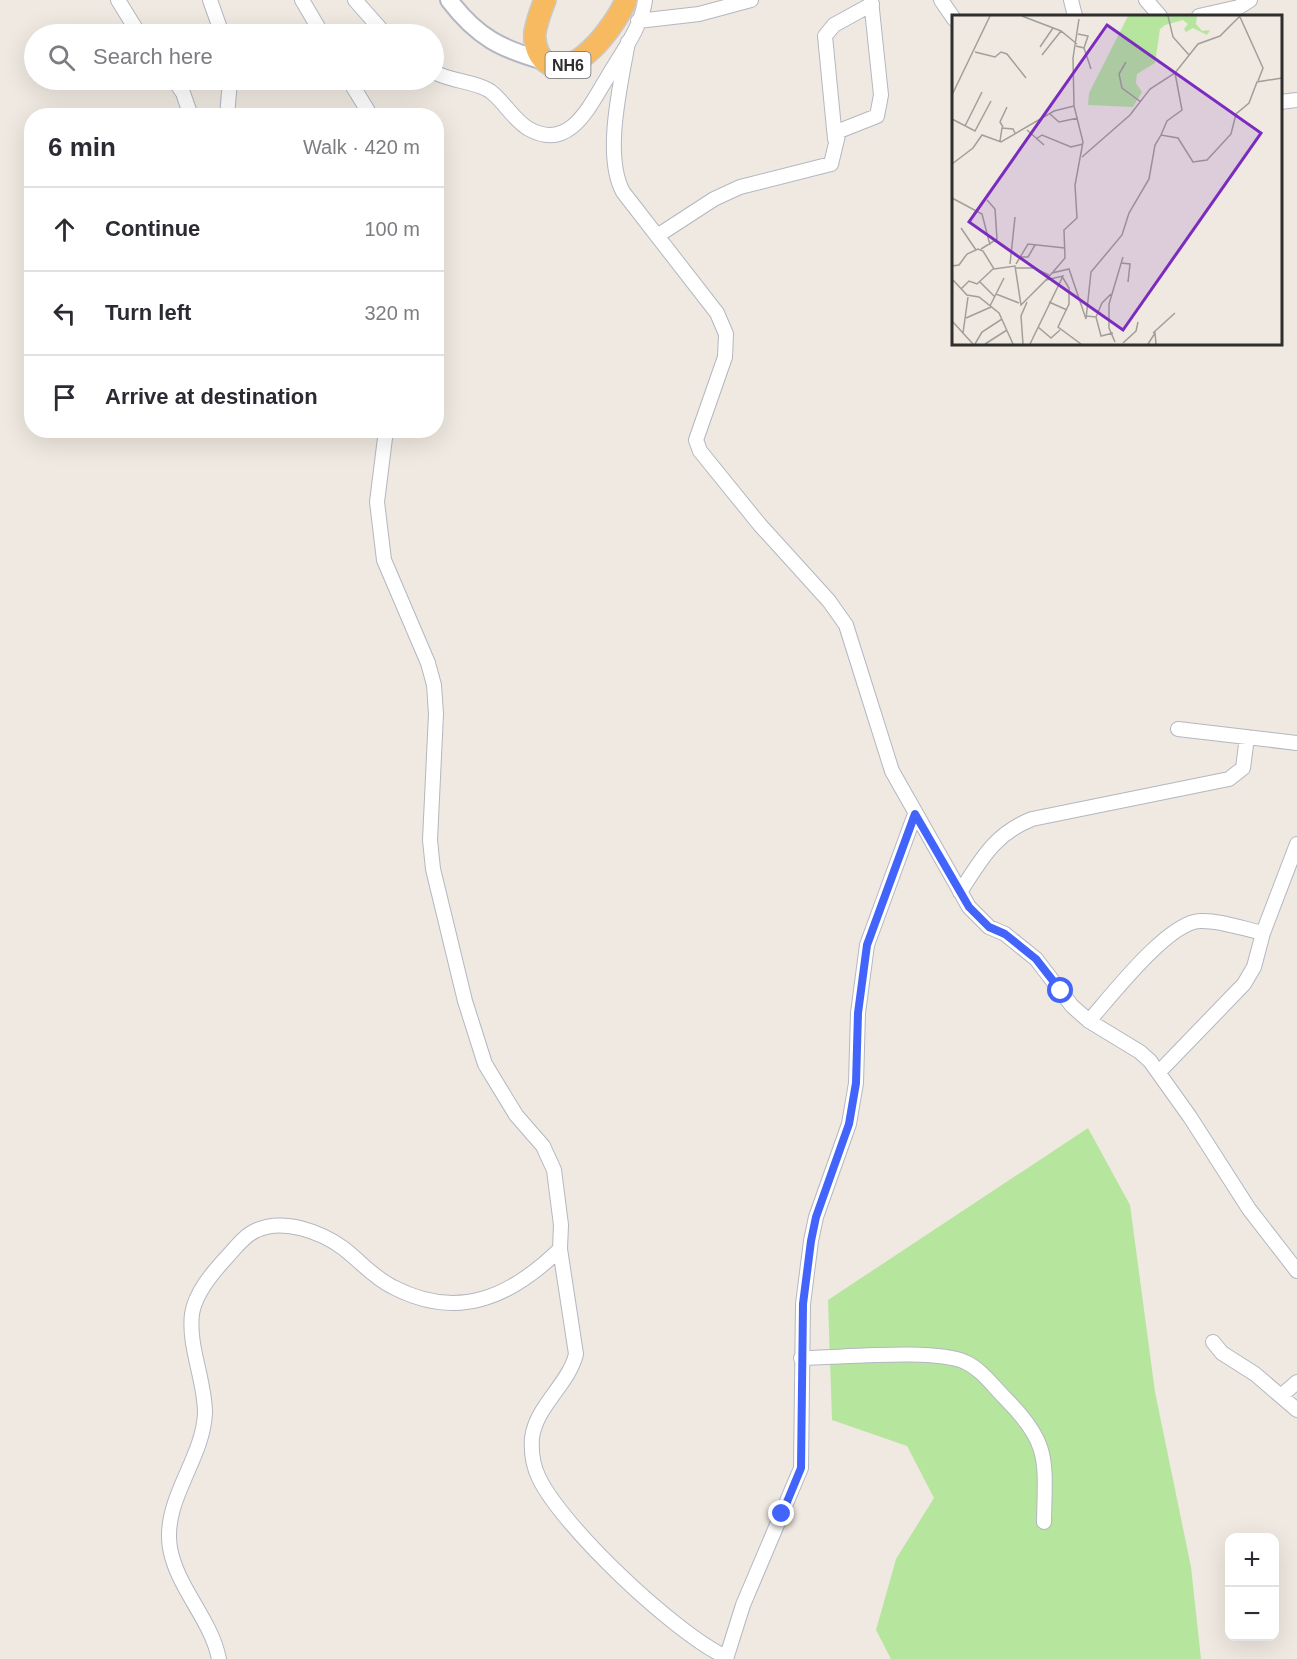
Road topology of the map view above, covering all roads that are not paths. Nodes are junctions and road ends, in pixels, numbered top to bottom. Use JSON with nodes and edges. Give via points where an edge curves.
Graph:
{"nodes":[{"id":1,"x":118,"y":0,"type":"edge"},
{"id":2,"x":210,"y":0,"type":"edge"},
{"id":3,"x":302,"y":0,"type":"edge"},
{"id":4,"x":355,"y":0,"type":"edge"},
{"id":5,"x":449,"y":0,"type":"edge"},
{"id":6,"x":545,"y":0,"type":"edge"},
{"id":7,"x":626,"y":0,"type":"edge"},
{"id":8,"x":645,"y":0,"type":"edge"},
{"id":9,"x":751,"y":0,"type":"edge"},
{"id":10,"x":941,"y":0,"type":"edge"},
{"id":11,"x":1071,"y":0,"type":"edge"},
{"id":12,"x":1146,"y":0,"type":"edge"},
{"id":13,"x":1250,"y":0,"type":"edge"},
{"id":14,"x":871,"y":2,"type":"edge"},
{"id":15,"x":1075,"y":15,"type":"edge"},
{"id":16,"x":1159,"y":15,"type":"edge"},
{"id":17,"x":1201,"y":15,"type":"edge"},
{"id":18,"x":952,"y":16,"type":"edge"},
{"id":19,"x":638,"y":21,"type":"junction"},
{"id":20,"x":133,"y":24,"type":"edge"},
{"id":21,"x":218,"y":24,"type":"edge"},
{"id":22,"x":316,"y":24,"type":"edge"},
{"id":23,"x":377,"y":24,"type":"edge"},
{"id":24,"x":628,"y":42,"type":"junction"},
{"id":25,"x":544,"y":61,"type":"junction"},
{"id":26,"x":444,"y":77,"type":"edge"},
{"id":27,"x":181,"y":90,"type":"edge"},
{"id":28,"x":229,"y":90,"type":"edge"},
{"id":29,"x":355,"y":90,"type":"edge"},
{"id":30,"x":1297,"y":100,"type":"edge"},
{"id":31,"x":1282,"y":102,"type":"edge"},
{"id":32,"x":188,"y":108,"type":"edge"},
{"id":33,"x":228,"y":108,"type":"edge"},
{"id":34,"x":366,"y":108,"type":"edge"},
{"id":35,"x":835,"y":139,"type":"junction"},
{"id":36,"x":657,"y":236,"type":"junction"},
{"id":37,"x":385,"y":438,"type":"edge"},
{"id":38,"x":1178,"y":729,"type":"dead end"},
{"id":39,"x":1246,"y":737,"type":"junction"},
{"id":40,"x":1297,"y":743,"type":"edge"},
{"id":41,"x":915,"y":814,"type":"junction"},
{"id":42,"x":1297,"y":844,"type":"edge"},
{"id":43,"x":960,"y":892,"type":"junction"},
{"id":44,"x":1263,"y":933,"type":"junction"},
{"id":45,"x":1089,"y":1021,"type":"junction"},
{"id":46,"x":1159,"y":1072,"type":"junction"},
{"id":47,"x":560,"y":1249,"type":"junction"},
{"id":48,"x":1297,"y":1272,"type":"edge"},
{"id":49,"x":1213,"y":1342,"type":"dead end"},
{"id":50,"x":801,"y":1358,"type":"junction"},
{"id":51,"x":1297,"y":1382,"type":"edge"},
{"id":52,"x":1282,"y":1395,"type":"junction"},
{"id":53,"x":1297,"y":1410,"type":"edge"},
{"id":54,"x":1044,"y":1522,"type":"dead end"},
{"id":55,"x":726,"y":1658,"type":"edge"},
{"id":56,"x":219,"y":1659,"type":"edge"}],
"edges":[{"from":1,"to":20,"type":"street"},
{"from":2,"to":21,"type":"street"},
{"from":3,"to":22,"type":"street"},
{"from":4,"to":23,"type":"street"},
{"from":5,"to":25,"type":"street","via":[[470,24],[504,50]]},
{"from":6,"to":25,"type":"highway","number":"NH6","via":[[535,33],[538,54]]},
{"from":7,"to":25,"type":"highway","number":"NH6","via":[[603,39],[586,54],[566,65],[554,66]]},
{"from":8,"to":19,"type":"street"},
{"from":9,"to":19,"type":"street","via":[[699,14]]},
{"from":10,"to":18,"type":"street"},
{"from":11,"to":15,"type":"street"},
{"from":12,"to":16,"type":"street"},
{"from":13,"to":17,"type":"street","via":[[1239,7]]},
{"from":14,"to":35,"type":"street","via":[[834,25],[825,36]]},
{"from":14,"to":35,"type":"street","via":[[881,109],[877,116],[838,131]]},
{"from":19,"to":24,"type":"street"},
{"from":24,"to":26,"type":"street","via":[[581,120],[566,132],[548,135],[529,129],[490,91]]},
{"from":24,"to":36,"type":"street","via":[[619,92],[616,179]]},
{"from":27,"to":32,"type":"street"},
{"from":28,"to":33,"type":"street"},
{"from":29,"to":34,"type":"street"},
{"from":30,"to":31,"type":"street"},
{"from":35,"to":36,"type":"street","via":[[831,164],[740,187]]},
{"from":36,"to":41,"type":"street","via":[[717,313],[726,334],[725,357],[696,440],[700,451],[846,625],[892,771]]},
{"from":37,"to":47,"type":"street","via":[[377,502],[384,560],[434,685],[430,840],[433,869],[465,1001],[485,1064],[516,1115],[543,1146],[554,1170]]},
{"from":38,"to":39,"type":"street"},
{"from":39,"to":40,"type":"street"},
{"from":39,"to":43,"type":"street","via":[[1243,768],[1229,779],[1014,826],[1001,835]]},
{"from":41,"to":43,"type":"street"},
{"from":41,"to":50,"type":"street","via":[[867,945],[858,1013],[856,1083],[843,1146],[811,1241]]},
{"from":42,"to":44,"type":"street"},
{"from":43,"to":45,"type":"street","via":[[979,918],[1036,959],[1072,1006]]},
{"from":44,"to":45,"type":"street","via":[[1201,921],[1183,925],[1166,938]]},
{"from":44,"to":46,"type":"street","via":[[1254,967],[1244,984]]},
{"from":45,"to":46,"type":"street","via":[[1140,1052]]},
{"from":46,"to":48,"type":"street","via":[[1249,1209]]},
{"from":47,"to":55,"type":"street","via":[[576,1354],[572,1369],[541,1414],[532,1435],[538,1477],[574,1527],[627,1579],[686,1633]]},
{"from":47,"to":56,"type":"street","via":[[522,1282],[502,1293],[450,1302],[419,1299],[390,1287],[329,1238],[286,1226],[252,1233],[221,1264],[193,1310],[191,1325],[205,1413],[195,1456],[169,1530],[173,1564],[214,1641]]},
{"from":49,"to":52,"type":"street","via":[[1222,1353]]},
{"from":50,"to":54,"type":"street","via":[[936,1355],[965,1362],[979,1371],[1035,1432],[1045,1461]]},
{"from":50,"to":55,"type":"street","via":[[801,1468],[743,1605]]},
{"from":51,"to":52,"type":"street"},
{"from":52,"to":53,"type":"street"}]}
